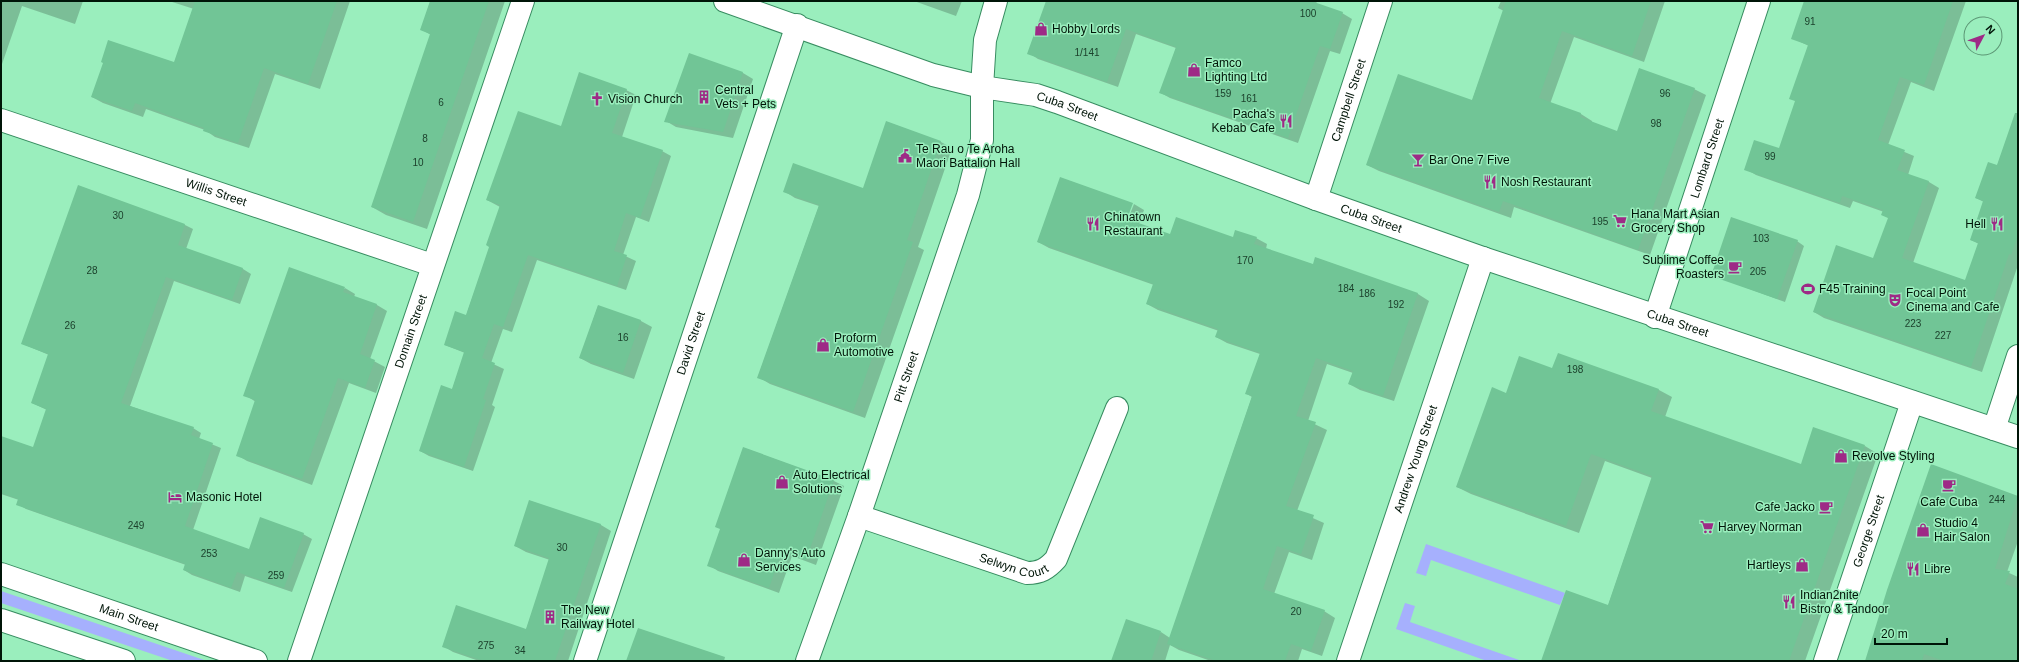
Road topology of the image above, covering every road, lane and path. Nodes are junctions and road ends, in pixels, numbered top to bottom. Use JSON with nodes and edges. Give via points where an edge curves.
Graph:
{"nodes":[{"id":1,"x":523,"y":1,"type":"edge"},
{"id":2,"x":725,"y":1,"type":"edge"},
{"id":3,"x":996,"y":1,"type":"edge"},
{"id":4,"x":1381,"y":1,"type":"edge"},
{"id":5,"x":1759,"y":1,"type":"edge"},
{"id":6,"x":797,"y":25,"type":"junction"},
{"id":7,"x":982,"y":87,"type":"junction"},
{"id":8,"x":1,"y":120,"type":"edge"},
{"id":9,"x":1316,"y":199,"type":"junction"},
{"id":10,"x":1483,"y":258,"type":"junction"},
{"id":11,"x":432,"y":265,"type":"junction"},
{"id":12,"x":1655,"y":317,"type":"junction"},
{"id":13,"x":2018,"y":356,"type":"edge"},
{"id":14,"x":1912,"y":402,"type":"junction"},
{"id":15,"x":1117,"y":408,"type":"dead end"},
{"id":16,"x":1994,"y":429,"type":"junction"},
{"id":17,"x":2018,"y":437,"type":"edge"},
{"id":18,"x":859,"y":516,"type":"junction"},
{"id":19,"x":1,"y":574,"type":"edge"},
{"id":20,"x":1,"y":620,"type":"edge"},
{"id":21,"x":124,"y":661,"type":"edge"},
{"id":22,"x":256,"y":661,"type":"edge"},
{"id":23,"x":299,"y":661,"type":"edge"},
{"id":24,"x":585,"y":661,"type":"edge"},
{"id":25,"x":807,"y":661,"type":"edge"},
{"id":26,"x":1348,"y":661,"type":"edge"},
{"id":27,"x":1825,"y":661,"type":"edge"}],
"edges":[{"from":1,"to":11,"type":"street","name":"Domain Street"},
{"from":2,"to":6,"type":"street","name":"Cuba Street"},
{"from":3,"to":7,"type":"street","name":"Pitt Street","via":[[986,40]]},
{"from":4,"to":9,"type":"street","name":"Campbell Street"},
{"from":5,"to":12,"type":"street","name":"Lombard Street"},
{"from":6,"to":7,"type":"street","name":"Cuba Street","via":[[933,75]]},
{"from":6,"to":24,"type":"street","name":"David Street"},
{"from":7,"to":9,"type":"street","name":"Cuba Street","via":[[1036,95],[1057,102]]},
{"from":7,"to":18,"type":"street","name":"Pitt Street","via":[[982,140],[968,195]]},
{"from":8,"to":11,"type":"street","name":"Willis Street"},
{"from":9,"to":10,"type":"street","name":"Cuba Street"},
{"from":10,"to":12,"type":"street","name":"Cuba Street"},
{"from":10,"to":26,"type":"street","name":"Andrew Young Street"},
{"from":11,"to":23,"type":"street","name":"Domain Street"},
{"from":12,"to":14,"type":"street","name":"Cuba Street"},
{"from":13,"to":16,"type":"street"},
{"from":14,"to":16,"type":"street","name":"Cuba Street"},
{"from":14,"to":27,"type":"street","name":"George Street"},
{"from":15,"to":18,"type":"street","name":"Selwyn Court","via":[[1056,559],[1048,568],[1038,573],[1027,573]]},
{"from":16,"to":17,"type":"street","name":"Cuba Street"},
{"from":18,"to":25,"type":"street","name":"Pitt Street"},
{"from":19,"to":22,"type":"street","name":"Main Street"},
{"from":20,"to":21,"type":"street"}]}
